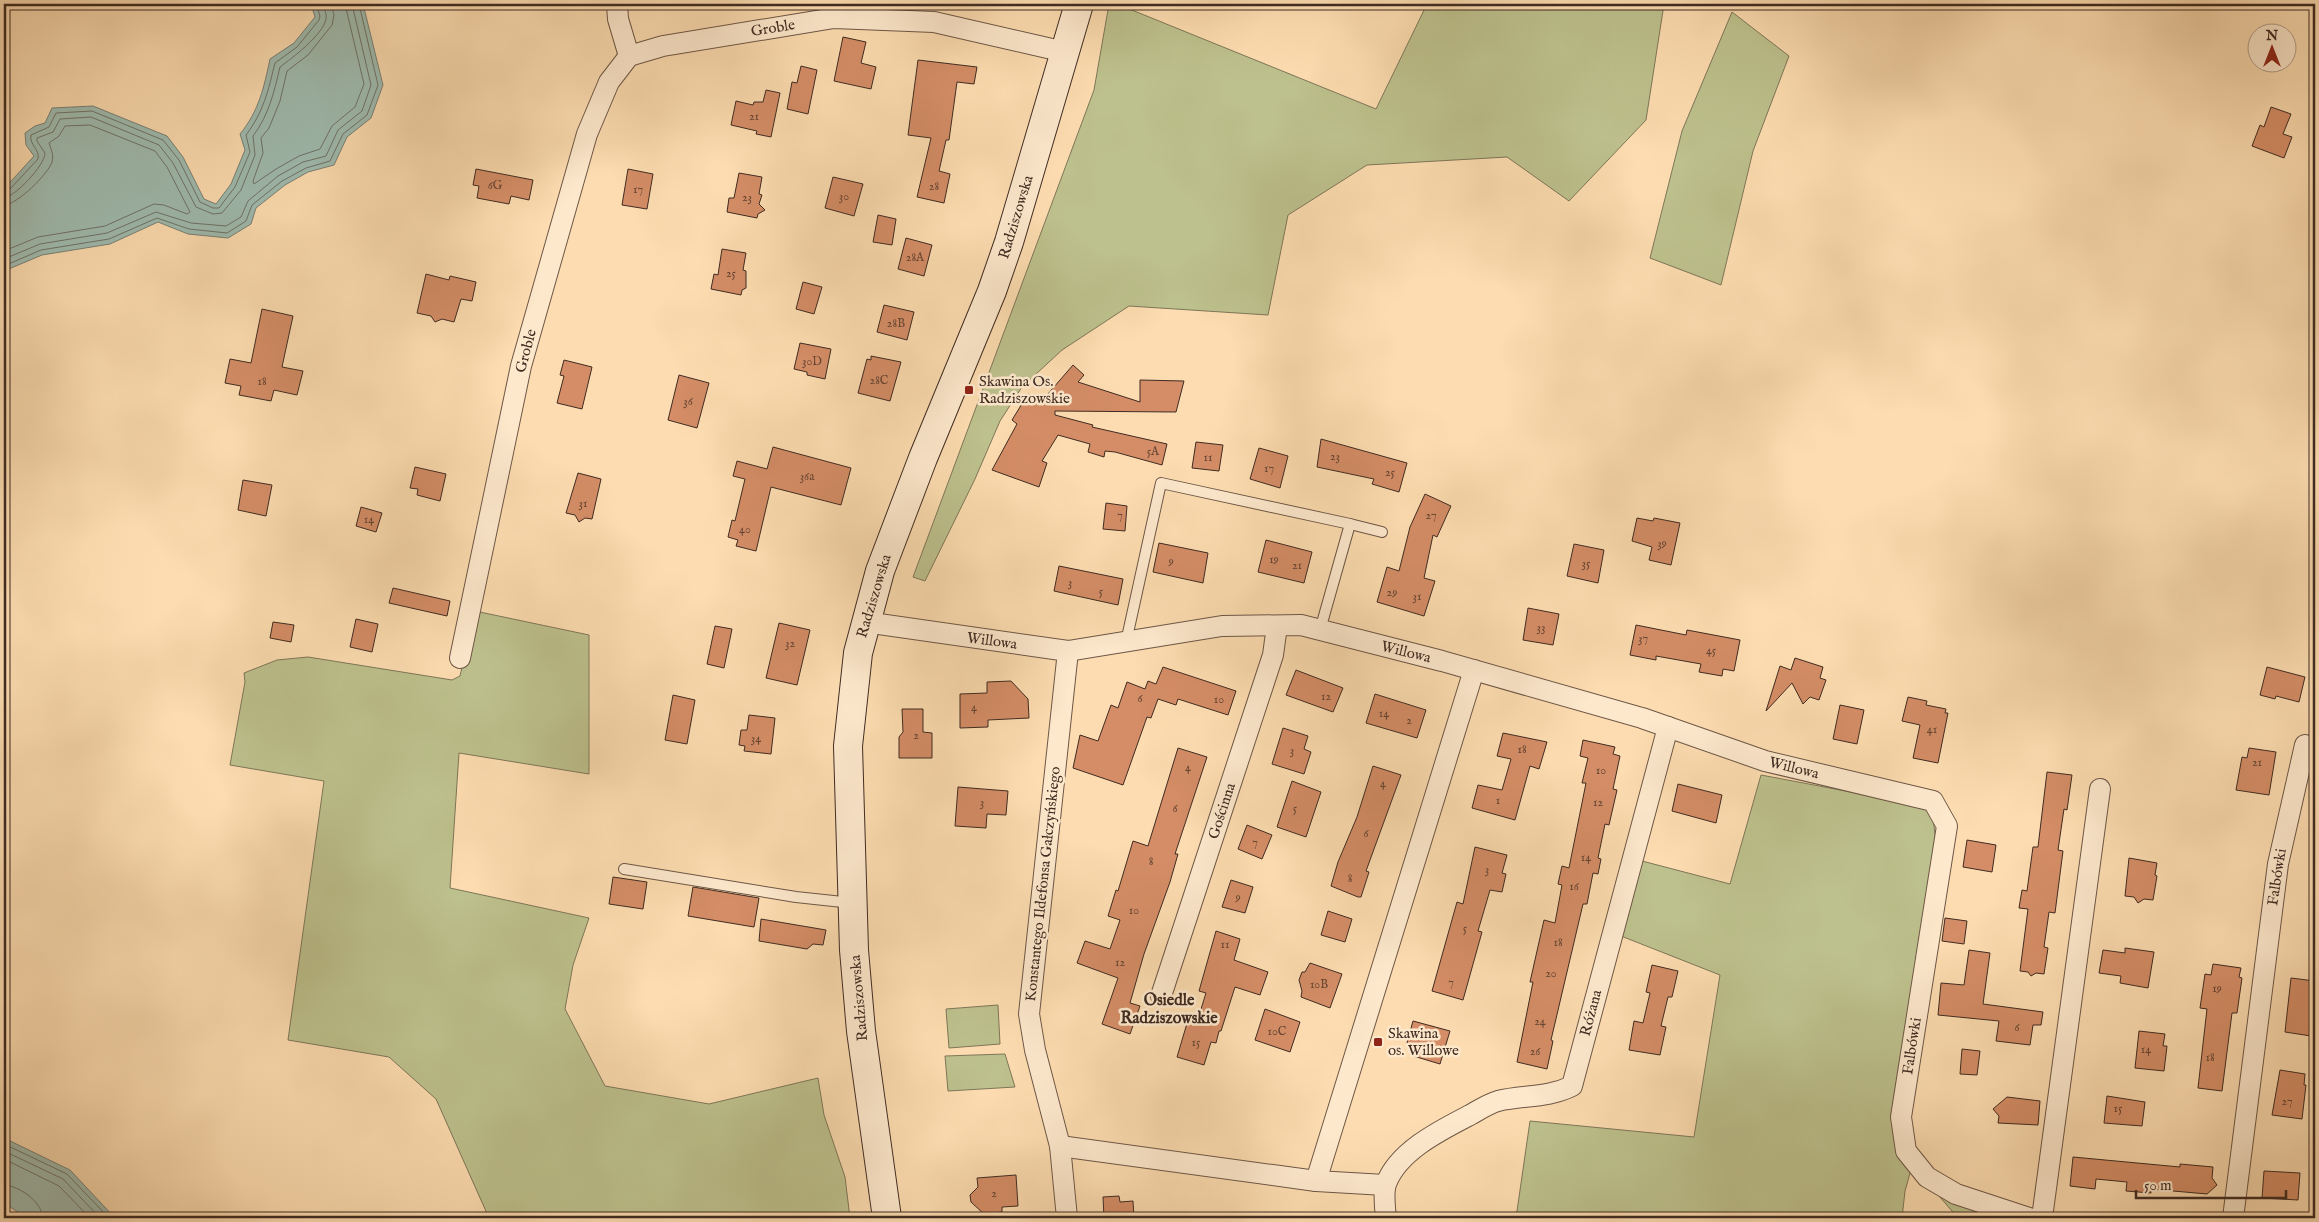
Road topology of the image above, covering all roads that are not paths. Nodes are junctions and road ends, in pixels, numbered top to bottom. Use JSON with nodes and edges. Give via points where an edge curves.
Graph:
{"nodes":[{"id":1,"x":617,"y":4,"type":"edge"},
{"id":2,"x":1080,"y":4,"type":"edge"},
{"id":3,"x":1065,"y":52,"type":"junction"},
{"id":4,"x":629,"y":56,"type":"junction"},
{"id":5,"x":1350,"y":524,"type":"junction"},
{"id":6,"x":1382,"y":532,"type":"dead end"},
{"id":7,"x":865,"y":622,"type":"junction"},
{"id":8,"x":1277,"y":626,"type":"junction"},
{"id":9,"x":1320,"y":630,"type":"junction"},
{"id":10,"x":1126,"y":642,"type":"junction"},
{"id":11,"x":1068,"y":651,"type":"junction"},
{"id":12,"x":460,"y":658,"type":"dead end"},
{"id":13,"x":1474,"y":670,"type":"junction"},
{"id":14,"x":1668,"y":727,"type":"junction"},
{"id":15,"x":2305,"y":745,"type":"dead end"},
{"id":16,"x":2100,"y":789,"type":"dead end"},
{"id":17,"x":1933,"y":801,"type":"joint"},
{"id":18,"x":624,"y":870,"type":"dead end"},
{"id":19,"x":852,"y":903,"type":"junction"},
{"id":20,"x":1161,"y":996,"type":"dead end"},
{"id":21,"x":1060,"y":1146,"type":"junction"},
{"id":22,"x":1316,"y":1181,"type":"junction"},
{"id":23,"x":1385,"y":1186,"type":"junction"},
{"id":24,"x":887,"y":1218,"type":"edge"},
{"id":25,"x":1067,"y":1218,"type":"edge"},
{"id":26,"x":1386,"y":1218,"type":"edge"},
{"id":27,"x":2029,"y":1218,"type":"edge"},
{"id":28,"x":2042,"y":1218,"type":"edge"},
{"id":29,"x":2233,"y":1218,"type":"edge"}],
"edges":[{"from":1,"to":4,"type":"street"},
{"from":2,"to":3,"type":"street","name":"Radziszowska"},
{"from":3,"to":4,"type":"street","name":"Groble","via":[[934,22],[834,18],[663,46]]},
{"from":3,"to":7,"type":"street","name":"Radziszowska","via":[[992,291],[923,458],[880,572]]},
{"from":4,"to":12,"type":"street","name":"Groble","via":[[609,82],[587,134],[521,366]]},
{"from":5,"to":6,"type":"lane"},
{"from":5,"to":9,"type":"lane"},
{"from":5,"to":10,"type":"lane","via":[[1161,483]]},
{"from":7,"to":11,"type":"street","name":"Willowa"},
{"from":7,"to":19,"type":"street","name":"Radziszowska","via":[[858,653],[848,746]]},
{"from":8,"to":9,"type":"street","name":"Willowa","via":[[1301,625]]},
{"from":8,"to":10,"type":"street","name":"Willowa","via":[[1222,626]]},
{"from":8,"to":20,"type":"street","name":"Gościnna","via":[[1273,655]]},
{"from":9,"to":13,"type":"street","name":"Willowa"},
{"from":10,"to":11,"type":"street","name":"Willowa"},
{"from":11,"to":21,"type":"street","name":"Konstantego Ildefonsa Gałczyńskiego","via":[[1029,1014]]},
{"from":13,"to":14,"type":"street","name":"Willowa"},
{"from":13,"to":22,"type":"street"},
{"from":14,"to":17,"type":"street","name":"Willowa","via":[[1765,761]]},
{"from":14,"to":23,"type":"street","name":"Różana","via":[[1572,1086],[1544,1096],[1529,1095],[1495,1102],[1434,1133],[1396,1165]]},
{"from":15,"to":29,"type":"street","name":"Falbówki","via":[[2278,864]]},
{"from":16,"to":28,"type":"street"},
{"from":17,"to":27,"type":"street","name":"Falbówki","via":[[1947,826],[1901,1117],[1906,1151],[1927,1177],[1956,1194]]},
{"from":18,"to":19,"type":"lane","via":[[796,898]]},
{"from":19,"to":24,"type":"street","name":"Radziszowska","via":[[861,1031]]},
{"from":21,"to":22,"type":"street"},
{"from":21,"to":25,"type":"street","name":"Konstantego Ildefonsa Gałczyńskiego"},
{"from":22,"to":23,"type":"street"},
{"from":23,"to":26,"type":"street"}]}
